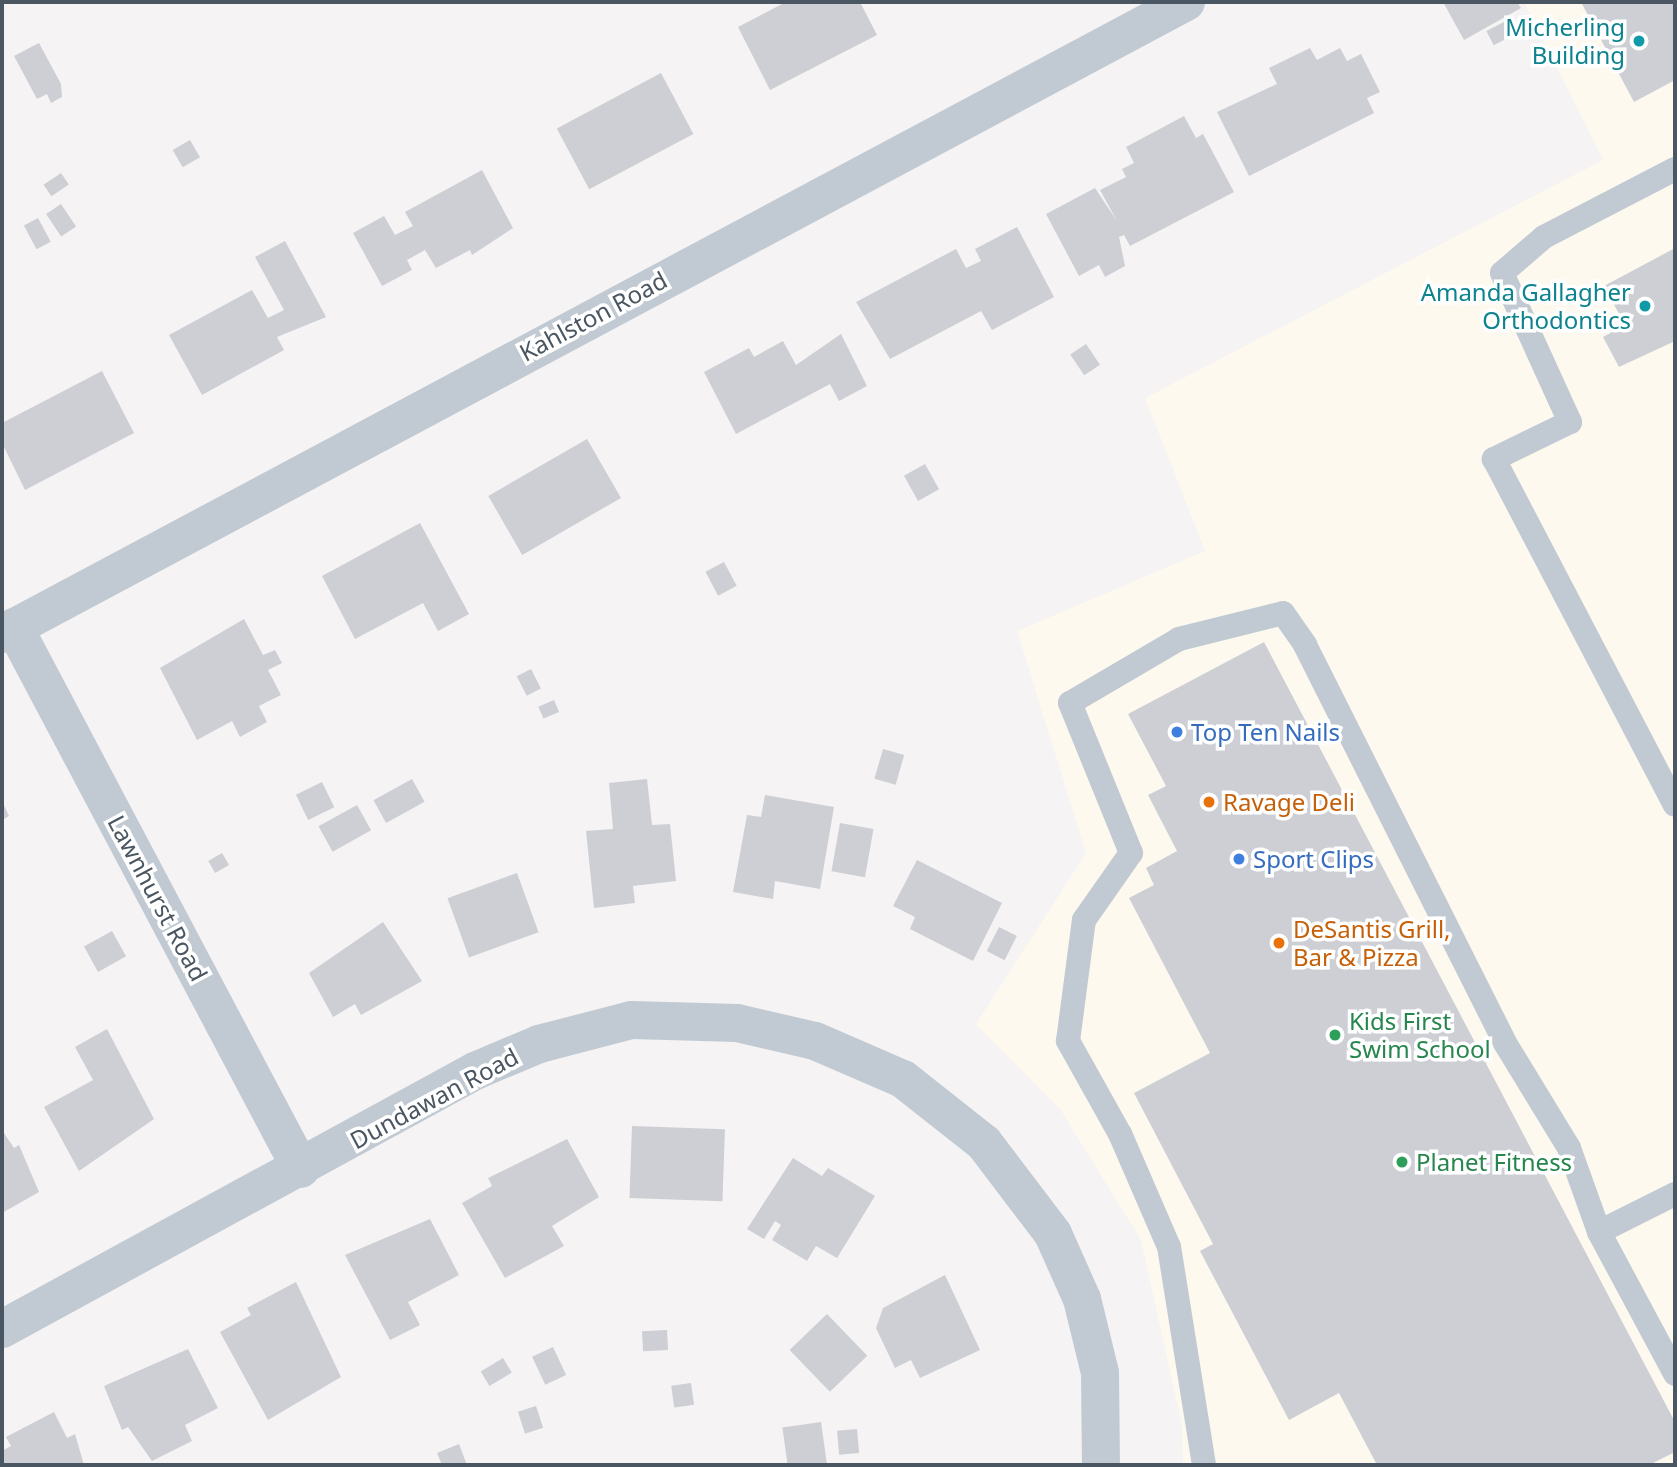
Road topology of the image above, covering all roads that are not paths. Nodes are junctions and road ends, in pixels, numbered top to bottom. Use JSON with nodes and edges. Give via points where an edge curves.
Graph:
{"nodes":[{"id":1,"x":1186,"y":2,"type":"edge"},
{"id":2,"x":1675,"y":169,"type":"edge"},
{"id":3,"x":8,"y":630,"type":"edge"},
{"id":4,"x":1675,"y":805,"type":"edge"},
{"id":5,"x":301,"y":1169,"type":"junction"},
{"id":6,"x":1675,"y":1194,"type":"edge"},
{"id":7,"x":1599,"y":1232,"type":"junction"},
{"id":8,"x":2,"y":1329,"type":"edge"},
{"id":9,"x":1675,"y":1374,"type":"edge"},
{"id":10,"x":1101,"y":1465,"type":"edge"},
{"id":11,"x":1204,"y":1465,"type":"edge"}],
"edges":[{"from":1,"to":3,"type":"street","name":"Kahlston Road"},
{"from":2,"to":4,"type":"lane","via":[[1544,237],[1502,273],[1570,422],[1494,459]]},
{"from":3,"to":5,"type":"street","name":"Lawnhurst Road"},
{"from":5,"to":8,"type":"street","name":"Dundawan Road"},
{"from":5,"to":10,"type":"street","name":"Dundawan Road","via":[[475,1071],[587,1028],[682,1016],[815,1041],[903,1079],[941,1107],[984,1143],[1053,1234],[1082,1299],[1100,1373]]},
{"from":6,"to":7,"type":"lane"},
{"from":7,"to":9,"type":"lane"},
{"from":7,"to":11,"type":"lane","via":[[1569,1148],[1505,1043],[1305,645],[1283,613],[1168,645],[1070,703],[1131,853],[1084,920],[1068,1041],[1120,1134],[1169,1247]]}]}
